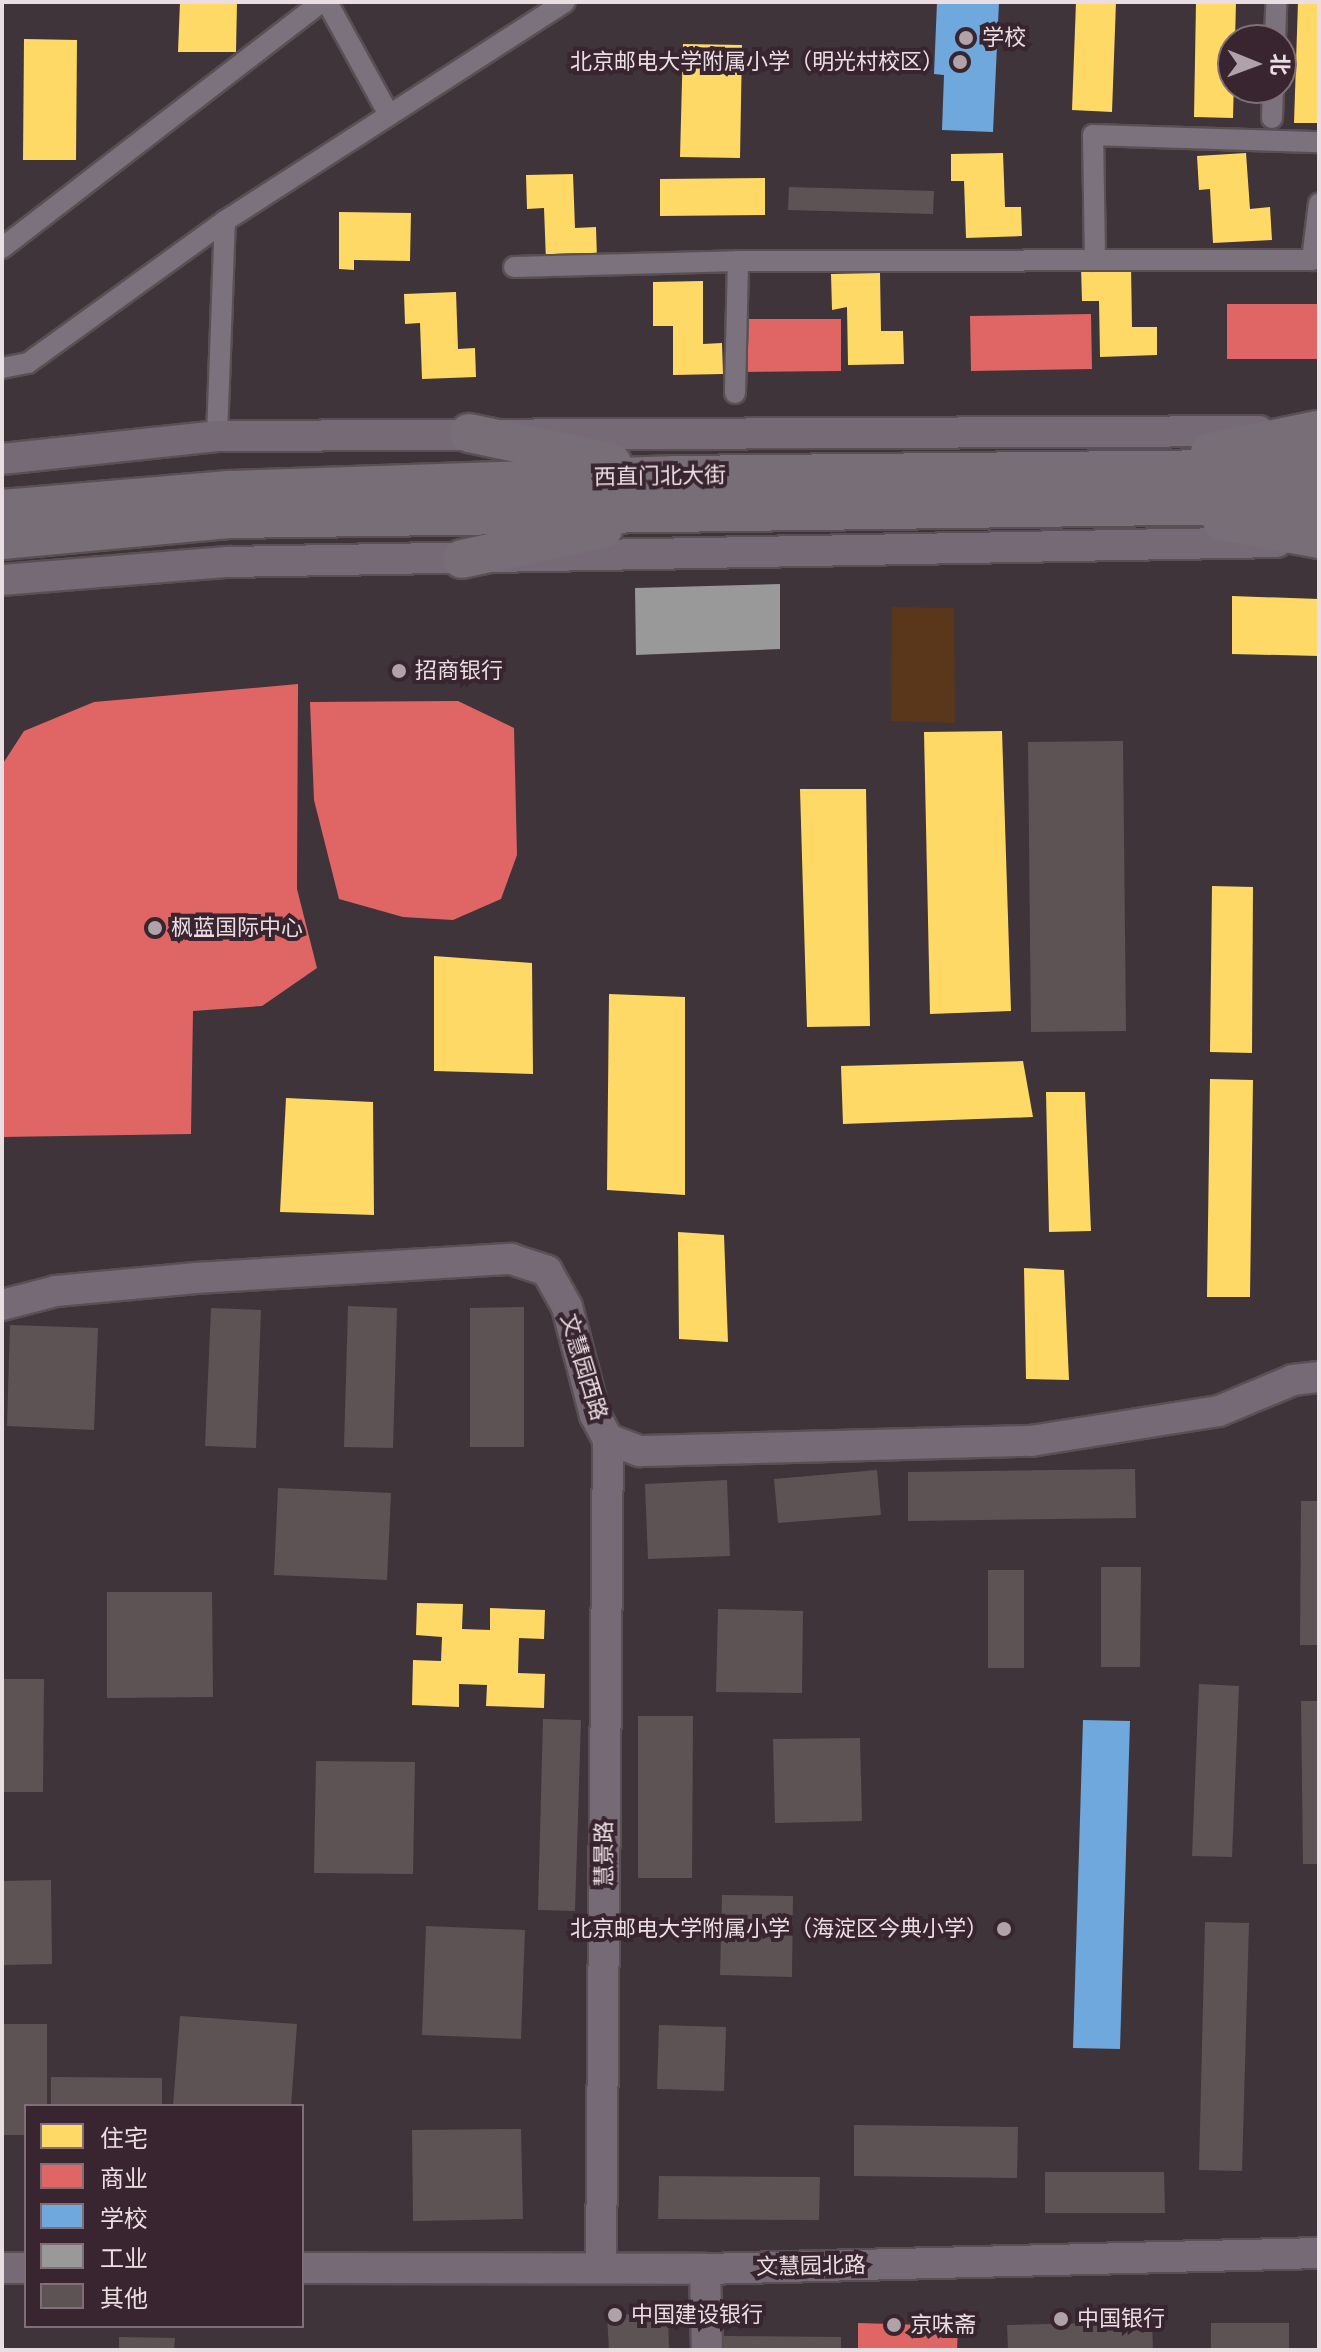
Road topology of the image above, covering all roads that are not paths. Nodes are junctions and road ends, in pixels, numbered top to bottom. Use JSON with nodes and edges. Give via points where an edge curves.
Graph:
{"nodes":[{"id":1,"x":324,"y":2,"type":"edge"},
{"id":2,"x":565,"y":2,"type":"edge"},
{"id":3,"x":1276,"y":2,"type":"edge"},
{"id":4,"x":1275,"y":24,"type":"edge"},
{"id":5,"x":1272,"y":104,"type":"edge"},
{"id":6,"x":389,"y":115,"type":"junction"},
{"id":7,"x":1272,"y":118,"type":"dead end"},
{"id":8,"x":1319,"y":142,"type":"edge"},
{"id":9,"x":1319,"y":203,"type":"edge"},
{"id":10,"x":225,"y":221,"type":"junction"},
{"id":11,"x":2,"y":248,"type":"edge"},
{"id":12,"x":1095,"y":260,"type":"junction"},
{"id":13,"x":738,"y":261,"type":"junction"},
{"id":14,"x":514,"y":267,"type":"dead end"},
{"id":15,"x":2,"y":368,"type":"edge"},
{"id":16,"x":735,"y":393,"type":"dead end"},
{"id":17,"x":1318,"y":430,"type":"edge"},
{"id":18,"x":469,"y":433,"type":"junction"},
{"id":19,"x":217,"y":436,"type":"junction"},
{"id":20,"x":2,"y":459,"type":"edge"},
{"id":21,"x":1306,"y":468,"type":"edge"},
{"id":22,"x":674,"y":475,"type":"junction"},
{"id":23,"x":1127,"y":485,"type":"junction"},
{"id":24,"x":1311,"y":504,"type":"edge"},
{"id":25,"x":2,"y":509,"type":"edge"},
{"id":26,"x":691,"y":509,"type":"junction"},
{"id":27,"x":2,"y":540,"type":"edge"},
{"id":28,"x":1319,"y":540,"type":"edge"},
{"id":29,"x":462,"y":559,"type":"junction"},
{"id":30,"x":2,"y":580,"type":"edge"},
{"id":31,"x":2,"y":1305,"type":"edge"},
{"id":32,"x":1319,"y":1377,"type":"edge"},
{"id":33,"x":608,"y":1439,"type":"junction"},
{"id":34,"x":1319,"y":2253,"type":"edge"},
{"id":35,"x":2,"y":2268,"type":"edge"},
{"id":36,"x":24,"y":2268,"type":"edge"},
{"id":37,"x":304,"y":2268,"type":"edge"},
{"id":38,"x":601,"y":2268,"type":"junction"},
{"id":39,"x":705,"y":2269,"type":"junction"},
{"id":40,"x":707,"y":2350,"type":"edge"}],
"edges":[{"from":1,"to":6,"type":"street"},
{"from":1,"to":11,"type":"street"},
{"from":2,"to":6,"type":"street"},
{"from":3,"to":4,"type":"street"},
{"from":5,"to":7,"type":"street"},
{"from":6,"to":10,"type":"street"},
{"from":8,"to":12,"type":"street","via":[[1093,135]]},
{"from":9,"to":12,"type":"street","via":[[1312,260]]},
{"from":10,"to":15,"type":"street","via":[[28,363]]},
{"from":10,"to":19,"type":"street"},
{"from":12,"to":13,"type":"street"},
{"from":13,"to":14,"type":"street"},
{"from":13,"to":16,"type":"street"},
{"from":17,"to":18,"type":"street","name":"西直门北大街"},
{"from":17,"to":23,"type":"highway"},
{"from":18,"to":19,"type":"street","name":"西直门北大街"},
{"from":18,"to":22,"type":"highway"},
{"from":19,"to":20,"type":"street","name":"西直门北大街"},
{"from":21,"to":23,"type":"highway","name":"西直门北大街"},
{"from":22,"to":23,"type":"highway","name":"西直门北大街"},
{"from":22,"to":25,"type":"highway","name":"西直门北大街","via":[[228,490]]},
{"from":23,"to":24,"type":"highway","name":"西直门北大街"},
{"from":23,"to":26,"type":"highway","name":"西直门北大街"},
{"from":23,"to":28,"type":"highway"},
{"from":26,"to":27,"type":"highway","name":"西直门北大街","via":[[228,519]]},
{"from":26,"to":29,"type":"highway"},
{"from":28,"to":29,"type":"street"},
{"from":29,"to":30,"type":"street","via":[[228,562]]},
{"from":31,"to":33,"type":"street","name":"文慧园西路","via":[[56,1291],[196,1278],[511,1259],[547,1271],[567,1307]]},
{"from":32,"to":33,"type":"street","name":"文慧园西路","via":[[1293,1380],[1219,1411],[1031,1441],[640,1451]]},
{"from":33,"to":38,"type":"street","name":"慧景路"},
{"from":34,"to":39,"type":"street","name":"文慧园北路"},
{"from":35,"to":36,"type":"street"},
{"from":37,"to":38,"type":"street","name":"文慧园北路"},
{"from":38,"to":39,"type":"street","name":"文慧园北路"},
{"from":39,"to":40,"type":"street"}]}
